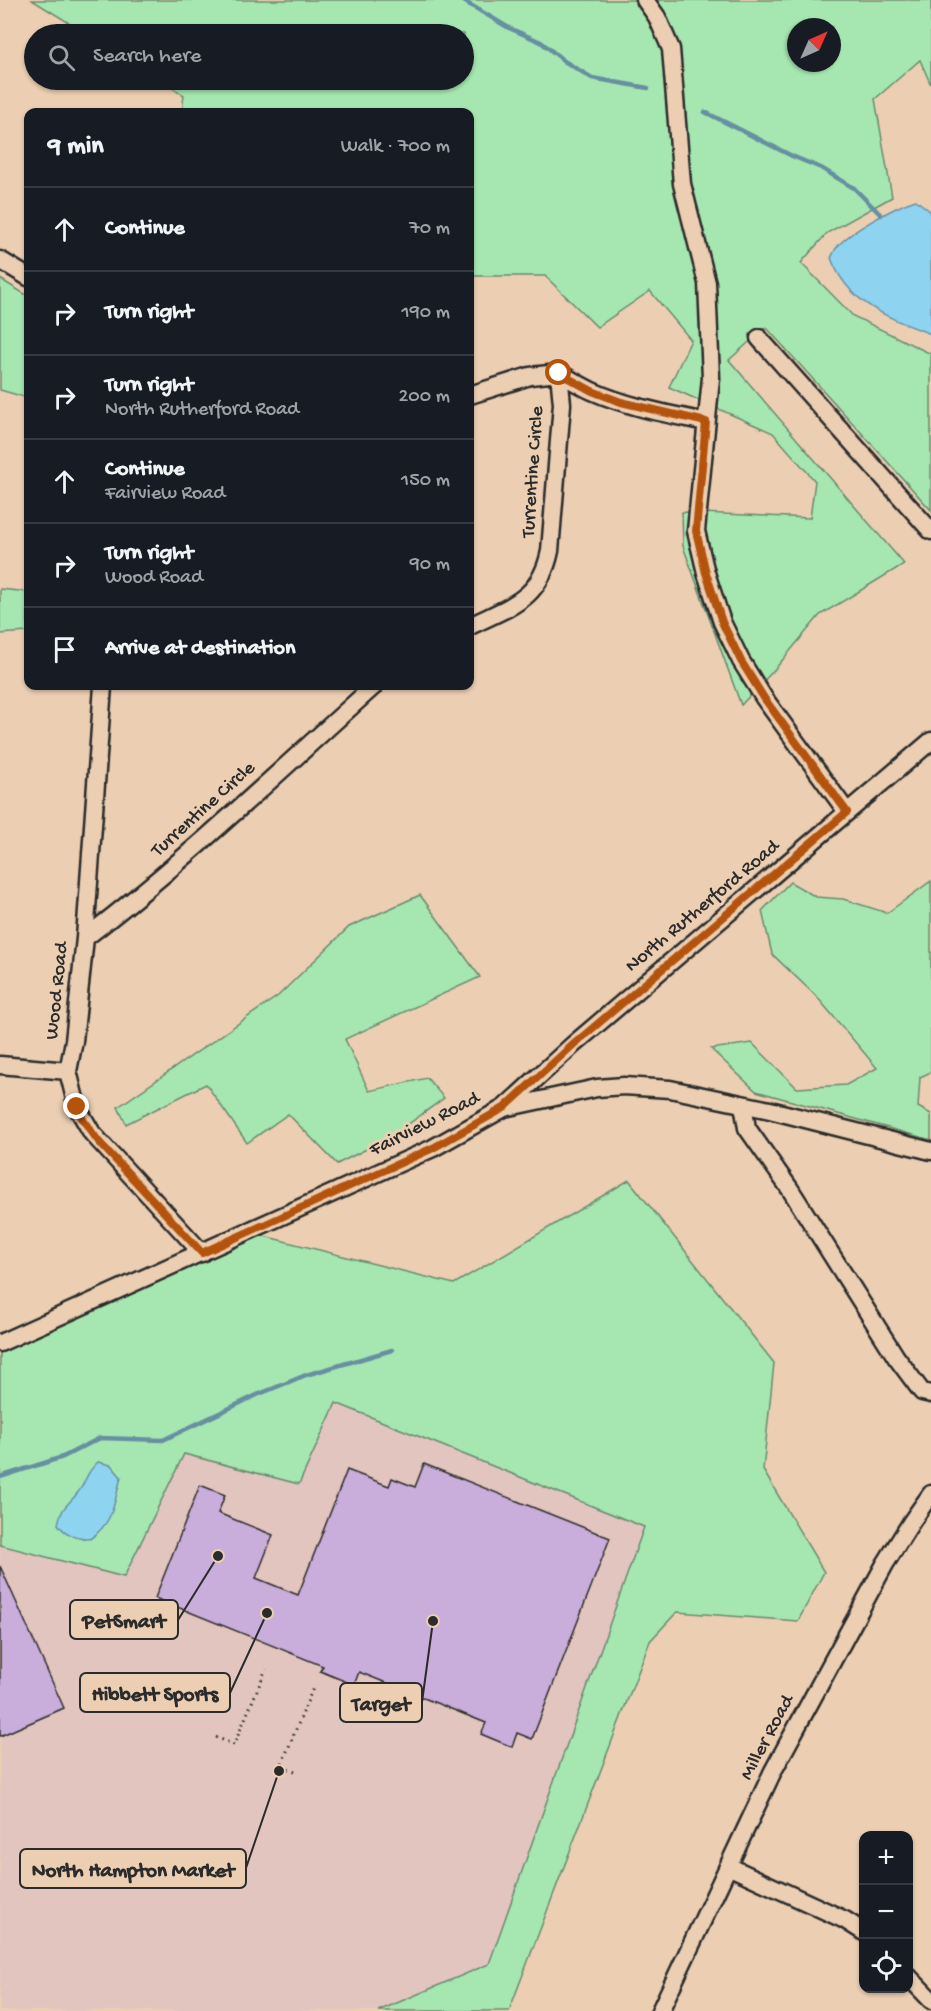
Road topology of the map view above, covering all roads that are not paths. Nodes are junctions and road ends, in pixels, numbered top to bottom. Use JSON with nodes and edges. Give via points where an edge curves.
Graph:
{"nodes":[{"id":1,"x":645,"y":0,"type":"edge"},
{"id":2,"x":0,"y":260,"type":"edge"},
{"id":3,"x":24,"y":275,"type":"edge"},
{"id":4,"x":759,"y":338,"type":"dead end"},
{"id":5,"x":559,"y":373,"type":"junction"},
{"id":6,"x":474,"y":394,"type":"edge"},
{"id":7,"x":706,"y":422,"type":"junction"},
{"id":8,"x":931,"y":531,"type":"edge"},
{"id":9,"x":474,"y":624,"type":"edge"},
{"id":10,"x":103,"y":690,"type":"edge"},
{"id":11,"x":370,"y":690,"type":"edge"},
{"id":12,"x":931,"y":741,"type":"edge"},
{"id":13,"x":847,"y":812,"type":"junction"},
{"id":14,"x":85,"y":938,"type":"junction"},
{"id":15,"x":0,"y":1065,"type":"edge"},
{"id":16,"x":68,"y":1071,"type":"junction"},
{"id":17,"x":743,"y":1105,"type":"junction"},
{"id":18,"x":504,"y":1108,"type":"junction"},
{"id":19,"x":931,"y":1151,"type":"edge"},
{"id":20,"x":202,"y":1253,"type":"junction"},
{"id":21,"x":0,"y":1343,"type":"edge"},
{"id":22,"x":931,"y":1394,"type":"edge"},
{"id":23,"x":931,"y":1494,"type":"edge"},
{"id":24,"x":728,"y":1866,"type":"junction"},
{"id":25,"x":859,"y":1929,"type":"edge"},
{"id":26,"x":913,"y":1980,"type":"edge"},
{"id":27,"x":931,"y":2000,"type":"edge"},
{"id":28,"x":660,"y":2011,"type":"edge"}],
"edges":[{"from":1,"to":7,"type":"street","via":[[671,49],[682,184],[707,283],[711,378]]},
{"from":2,"to":3,"type":"street"},
{"from":4,"to":8,"type":"street"},
{"from":5,"to":6,"type":"street","name":"Turrentine Circle","via":[[530,376]]},
{"from":5,"to":7,"type":"street","via":[[621,402]]},
{"from":5,"to":9,"type":"street","name":"Turrentine Circle","via":[[562,404],[546,569],[524,598]]},
{"from":7,"to":13,"type":"street","via":[[696,531],[722,622],[764,698]]},
{"from":10,"to":14,"type":"street","name":"Wood Road"},
{"from":11,"to":14,"type":"street","name":"Turrentine Circle","via":[[183,857]]},
{"from":12,"to":13,"type":"street","name":"North Rutherford Road"},
{"from":13,"to":18,"type":"street","name":"North Rutherford Road"},
{"from":14,"to":16,"type":"street","name":"Wood Road"},
{"from":15,"to":16,"type":"street"},
{"from":16,"to":20,"type":"street","name":"Wood Road","via":[[77,1107],[92,1132]]},
{"from":17,"to":18,"type":"street","name":"Fairview Road","via":[[670,1089],[624,1086]]},
{"from":17,"to":19,"type":"street","name":"Fairview Road"},
{"from":17,"to":22,"type":"street","via":[[747,1128],[830,1250],[896,1357],[922,1392]]},
{"from":18,"to":20,"type":"street","name":"Fairview Road","via":[[433,1148]]},
{"from":20,"to":21,"type":"street","name":"Fairview Road"},
{"from":23,"to":24,"type":"street","name":"Miller Road","via":[[879,1575],[774,1770]]},
{"from":24,"to":25,"type":"street"},
{"from":24,"to":28,"type":"street","name":"Miller Road"},
{"from":26,"to":27,"type":"street"}]}
